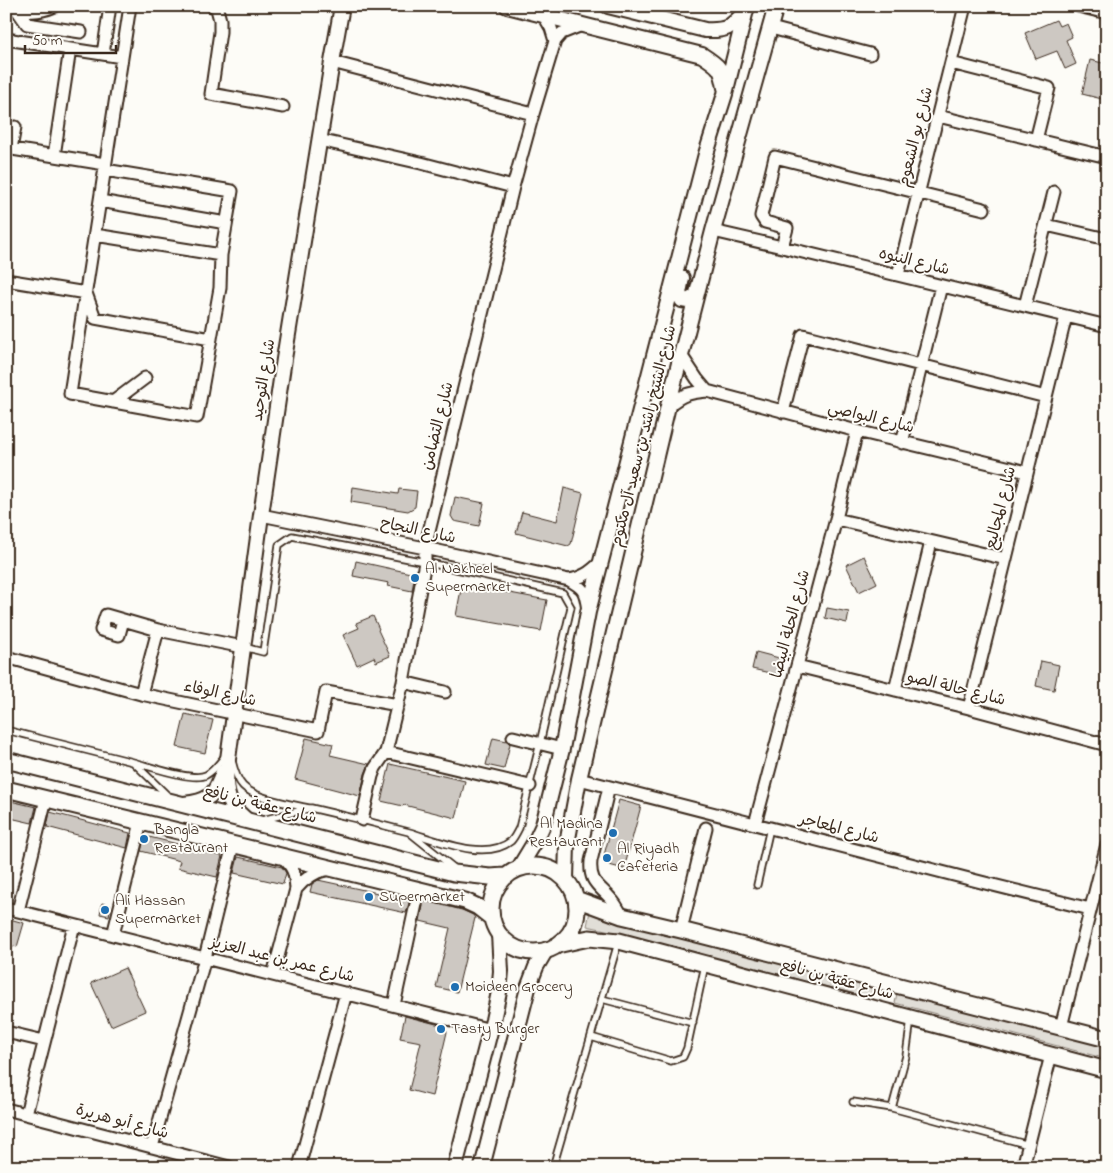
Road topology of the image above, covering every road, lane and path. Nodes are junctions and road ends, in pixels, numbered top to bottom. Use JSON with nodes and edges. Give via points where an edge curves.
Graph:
{"nodes":[{"id":1,"x":54,"y":6,"type":"edge"},
{"id":2,"x":110,"y":6,"type":"edge"},
{"id":3,"x":130,"y":6,"type":"edge"},
{"id":4,"x":213,"y":6,"type":"edge"},
{"id":5,"x":342,"y":6,"type":"edge"},
{"id":6,"x":507,"y":6,"type":"edge"},
{"id":7,"x":608,"y":6,"type":"edge"},
{"id":8,"x":776,"y":6,"type":"edge"},
{"id":9,"x":965,"y":6,"type":"edge"},
{"id":10,"x":1078,"y":6,"type":"edge"},
{"id":11,"x":15,"y":7,"type":"edge"},
{"id":12,"x":746,"y":9,"type":"edge"},
{"id":13,"x":1107,"y":14,"type":"edge"},
{"id":14,"x":544,"y":16,"type":"junction"},
{"id":15,"x":582,"y":25,"type":"junction"},
{"id":16,"x":770,"y":28,"type":"junction"},
{"id":17,"x":81,"y":32,"type":"dead end"},
{"id":18,"x":6,"y":39,"type":"edge"},
{"id":19,"x":555,"y":41,"type":"junction"},
{"id":20,"x":70,"y":49,"type":"junction"},
{"id":21,"x":103,"y":54,"type":"junction"},
{"id":22,"x":870,"y":54,"type":"dead end"},
{"id":23,"x":122,"y":57,"type":"junction"},
{"id":24,"x":332,"y":62,"type":"junction"},
{"id":25,"x":951,"y":63,"type":"junction"},
{"id":26,"x":726,"y":94,"type":"junction"},
{"id":27,"x":283,"y":106,"type":"dead end"},
{"id":28,"x":533,"y":114,"type":"junction"},
{"id":29,"x":938,"y":116,"type":"junction"},
{"id":30,"x":15,"y":127,"type":"dead end"},
{"id":31,"x":319,"y":140,"type":"junction"},
{"id":32,"x":1036,"y":140,"type":"junction"},
{"id":33,"x":9,"y":149,"type":"edge"},
{"id":34,"x":706,"y":154,"type":"junction"},
{"id":35,"x":54,"y":156,"type":"junction"},
{"id":36,"x":1107,"y":157,"type":"edge"},
{"id":37,"x":105,"y":167,"type":"junction"},
{"id":38,"x":513,"y":187,"type":"junction"},
{"id":39,"x":1054,"y":192,"type":"dead end"},
{"id":40,"x":919,"y":193,"type":"junction"},
{"id":41,"x":100,"y":201,"type":"junction"},
{"id":42,"x":984,"y":209,"type":"dead end"},
{"id":43,"x":226,"y":223,"type":"junction"},
{"id":44,"x":1046,"y":225,"type":"junction"},
{"id":45,"x":712,"y":231,"type":"junction"},
{"id":46,"x":94,"y":235,"type":"junction"},
{"id":47,"x":1107,"y":240,"type":"edge"},
{"id":48,"x":782,"y":247,"type":"junction"},
{"id":49,"x":221,"y":256,"type":"junction"},
{"id":50,"x":898,"y":275,"type":"junction"},
{"id":51,"x":6,"y":280,"type":"edge"},
{"id":52,"x":941,"y":286,"type":"junction"},
{"id":53,"x":86,"y":293,"type":"junction"},
{"id":54,"x":696,"y":296,"type":"junction"},
{"id":55,"x":1026,"y":306,"type":"junction"},
{"id":56,"x":1066,"y":316,"type":"junction"},
{"id":57,"x":1107,"y":326,"type":"edge"},
{"id":58,"x":211,"y":339,"type":"junction"},
{"id":59,"x":681,"y":355,"type":"junction"},
{"id":60,"x":921,"y":365,"type":"junction"},
{"id":61,"x":146,"y":378,"type":"dead end"},
{"id":62,"x":707,"y":391,"type":"junction"},
{"id":63,"x":1046,"y":397,"type":"junction"},
{"id":64,"x":113,"y":402,"type":"junction"},
{"id":65,"x":668,"y":406,"type":"junction"},
{"id":66,"x":783,"y":412,"type":"junction"},
{"id":67,"x":857,"y":431,"type":"junction"},
{"id":68,"x":902,"y":443,"type":"junction"},
{"id":69,"x":1027,"y":472,"type":"junction"},
{"id":70,"x":261,"y":515,"type":"junction"},
{"id":71,"x":836,"y":519,"type":"junction"},
{"id":72,"x":931,"y":542,"type":"junction"},
{"id":73,"x":425,"y":548,"type":"junction"},
{"id":74,"x":1006,"y":559,"type":"junction"},
{"id":75,"x":425,"y":562,"type":"junction"},
{"id":76,"x":601,"y":562,"type":"junction"},
{"id":77,"x":569,"y":580,"type":"junction"},
{"id":78,"x":588,"y":612,"type":"junction"},
{"id":79,"x":123,"y":620,"type":"dead end"},
{"id":80,"x":158,"y":630,"type":"junction"},
{"id":81,"x":243,"y":647,"type":"junction"},
{"id":82,"x":6,"y":657,"type":"edge"},
{"id":83,"x":797,"y":666,"type":"junction"},
{"id":84,"x":404,"y":682,"type":"junction"},
{"id":85,"x":895,"y":690,"type":"junction"},
{"id":86,"x":444,"y":692,"type":"dead end"},
{"id":87,"x":142,"y":694,"type":"junction"},
{"id":88,"x":398,"y":705,"type":"junction"},
{"id":89,"x":968,"y":708,"type":"junction"},
{"id":90,"x":234,"y":714,"type":"junction"},
{"id":91,"x":6,"y":730,"type":"edge"},
{"id":92,"x":513,"y":737,"type":"dead end"},
{"id":93,"x":540,"y":743,"type":"junction"},
{"id":94,"x":1107,"y":745,"type":"edge"},
{"id":95,"x":562,"y":749,"type":"junction"},
{"id":96,"x":386,"y":752,"type":"junction"},
{"id":97,"x":228,"y":755,"type":"junction"},
{"id":98,"x":6,"y":760,"type":"edge"},
{"id":99,"x":134,"y":762,"type":"junction"},
{"id":100,"x":580,"y":779,"type":"junction"},
{"id":101,"x":530,"y":786,"type":"junction"},
{"id":102,"x":609,"y":787,"type":"junction"},
{"id":103,"x":6,"y":789,"type":"edge"},
{"id":104,"x":46,"y":799,"type":"junction"},
{"id":105,"x":178,"y":803,"type":"junction"},
{"id":106,"x":312,"y":808,"type":"junction"},
{"id":107,"x":362,"y":820,"type":"junction"},
{"id":108,"x":251,"y":821,"type":"junction"},
{"id":109,"x":141,"y":822,"type":"junction"},
{"id":110,"x":755,"y":824,"type":"junction"},
{"id":111,"x":706,"y":828,"type":"dead end"},
{"id":112,"x":770,"y":828,"type":"junction"},
{"id":113,"x":409,"y":832,"type":"junction"},
{"id":114,"x":1107,"y":844,"type":"edge"},
{"id":115,"x":233,"y":845,"type":"junction"},
{"id":116,"x":281,"y":856,"type":"junction"},
{"id":117,"x":331,"y":868,"type":"junction"},
{"id":118,"x":519,"y":868,"type":"junction"},
{"id":119,"x":461,"y":874,"type":"junction"},
{"id":120,"x":505,"y":876,"type":"junction"},
{"id":121,"x":566,"y":879,"type":"junction"},
{"id":122,"x":757,"y":885,"type":"dead end"},
{"id":123,"x":296,"y":889,"type":"junction"},
{"id":124,"x":576,"y":899,"type":"junction"},
{"id":125,"x":416,"y":904,"type":"dead end"},
{"id":126,"x":6,"y":908,"type":"edge"},
{"id":127,"x":1090,"y":909,"type":"junction"},
{"id":128,"x":18,"y":911,"type":"junction"},
{"id":129,"x":622,"y":916,"type":"junction"},
{"id":130,"x":492,"y":918,"type":"junction"},
{"id":131,"x":74,"y":924,"type":"junction"},
{"id":132,"x":681,"y":930,"type":"junction"},
{"id":133,"x":499,"y":934,"type":"junction"},
{"id":134,"x":113,"y":935,"type":"junction"},
{"id":135,"x":619,"y":941,"type":"junction"},
{"id":136,"x":551,"y":947,"type":"junction"},
{"id":137,"x":204,"y":958,"type":"junction"},
{"id":138,"x":705,"y":963,"type":"junction"},
{"id":139,"x":273,"y":975,"type":"junction"},
{"id":140,"x":346,"y":993,"type":"junction"},
{"id":141,"x":602,"y":999,"type":"junction"},
{"id":142,"x":394,"y":1005,"type":"junction"},
{"id":143,"x":911,"y":1017,"type":"junction"},
{"id":144,"x":693,"y":1023,"type":"junction"},
{"id":145,"x":1061,"y":1027,"type":"junction"},
{"id":146,"x":491,"y":1030,"type":"junction"},
{"id":147,"x":6,"y":1032,"type":"edge"},
{"id":148,"x":591,"y":1037,"type":"junction"},
{"id":149,"x":1107,"y":1039,"type":"edge"},
{"id":150,"x":44,"y":1041,"type":"junction"},
{"id":151,"x":1051,"y":1055,"type":"junction"},
{"id":152,"x":1107,"y":1070,"type":"edge"},
{"id":153,"x":852,"y":1102,"type":"dead end"},
{"id":154,"x":892,"y":1108,"type":"junction"},
{"id":155,"x":6,"y":1109,"type":"edge"},
{"id":156,"x":26,"y":1114,"type":"junction"},
{"id":157,"x":1029,"y":1145,"type":"junction"},
{"id":158,"x":152,"y":1147,"type":"junction"},
{"id":159,"x":229,"y":1167,"type":"edge"},
{"id":160,"x":299,"y":1167,"type":"edge"},
{"id":161,"x":455,"y":1167,"type":"edge"},
{"id":162,"x":482,"y":1167,"type":"edge"},
{"id":163,"x":553,"y":1167,"type":"edge"},
{"id":164,"x":1023,"y":1167,"type":"edge"}],
"edges":[{"from":1,"to":11,"type":"street","via":[[28,12]]},
{"from":2,"to":21,"type":"street"},
{"from":3,"to":23,"type":"street"},
{"from":4,"to":27,"type":"street","via":[[220,20],[220,32],[211,94]]},
{"from":5,"to":24,"type":"street","name":"شارع التوحيد"},
{"from":6,"to":14,"type":"street"},
{"from":7,"to":12,"type":"street","via":[[705,30],[732,26]]},
{"from":8,"to":16,"type":"street","name":"شارع الشيخ راشد بن سعيد آل مكتوم"},
{"from":9,"to":25,"type":"street","name":"شارع بو الشعوم"},
{"from":10,"to":13,"type":"street"},
{"from":11,"to":17,"type":"street","via":[[27,24]]},
{"from":12,"to":26,"type":"street","name":"شارع الشيخ راشد بن سعيد آل مكتوم"},
{"from":14,"to":15,"type":"street"},
{"from":14,"to":19,"type":"street"},
{"from":15,"to":19,"type":"street","via":[[562,32]]},
{"from":15,"to":26,"type":"street","via":[[702,55],[721,71]]},
{"from":16,"to":22,"type":"street"},
{"from":16,"to":45,"type":"street","name":"شارع الشيخ راشد بن سعيد آل مكتوم"},
{"from":18,"to":20,"type":"street"},
{"from":19,"to":28,"type":"street","name":"شارع التضامن"},
{"from":20,"to":21,"type":"street"},
{"from":20,"to":35,"type":"street"},
{"from":21,"to":23,"type":"street"},
{"from":23,"to":37,"type":"street"},
{"from":24,"to":28,"type":"street"},
{"from":24,"to":31,"type":"street","name":"شارع التوحيد"},
{"from":25,"to":29,"type":"street","name":"شارع بو الشعوم"},
{"from":25,"to":32,"type":"street","via":[[1049,88]]},
{"from":26,"to":34,"type":"street","name":"شارع الشيخ راشد بن سعيد آل مكتوم"},
{"from":28,"to":38,"type":"street","name":"شارع التضامن"},
{"from":29,"to":32,"type":"street"},
{"from":29,"to":40,"type":"street","name":"شارع بو الشعوم"},
{"from":30,"to":33,"type":"street"},
{"from":31,"to":38,"type":"street"},
{"from":31,"to":70,"type":"street","name":"شارع التوحيد"},
{"from":32,"to":36,"type":"street"},
{"from":33,"to":35,"type":"street"},
{"from":34,"to":54,"type":"street","via":[[696,223],[679,293],[682,300],[688,301]]},
{"from":34,"to":76,"type":"street","name":"شارع الشيخ راشد بن سعيد آل مكتوم"},
{"from":35,"to":37,"type":"street"},
{"from":37,"to":41,"type":"street"},
{"from":37,"to":43,"type":"street","via":[[232,191]]},
{"from":38,"to":73,"type":"street","name":"شارع التضامن"},
{"from":39,"to":44,"type":"street"},
{"from":40,"to":42,"type":"street"},
{"from":40,"to":48,"type":"street","via":[[775,157],[761,216],[765,222],[787,228]]},
{"from":40,"to":50,"type":"street","name":"شارع بو الشعوم"},
{"from":41,"to":43,"type":"street"},
{"from":41,"to":46,"type":"street"},
{"from":43,"to":49,"type":"street"},
{"from":44,"to":47,"type":"street"},
{"from":44,"to":55,"type":"street"},
{"from":45,"to":48,"type":"street","name":"شارع النيوه"},
{"from":45,"to":54,"type":"street","name":"شارع الشيخ راشد بن سعيد آل مكتوم"},
{"from":46,"to":49,"type":"street"},
{"from":46,"to":53,"type":"street"},
{"from":48,"to":50,"type":"street","name":"شارع النيوه"},
{"from":49,"to":58,"type":"street","via":[[220,288]]},
{"from":50,"to":52,"type":"street","name":"شارع النيوه"},
{"from":51,"to":53,"type":"street"},
{"from":52,"to":55,"type":"street","name":"شارع النيوه"},
{"from":52,"to":60,"type":"street"},
{"from":53,"to":58,"type":"street","via":[[95,318]]},
{"from":53,"to":64,"type":"street","via":[[70,394]]},
{"from":54,"to":59,"type":"street","name":"شارع الشيخ راشد بن سعيد آل مكتوم"},
{"from":55,"to":56,"type":"street","name":"شارع النيوه"},
{"from":56,"to":57,"type":"street","name":"شارع النيوه"},
{"from":56,"to":63,"type":"street","name":"شارع المجاليع"},
{"from":58,"to":64,"type":"street","via":[[197,417]]},
{"from":59,"to":62,"type":"street"},
{"from":59,"to":65,"type":"street","name":"شارع الشيخ راشد بن سعيد آل مكتوم"},
{"from":60,"to":63,"type":"street"},
{"from":60,"to":66,"type":"street","via":[[803,335]]},
{"from":60,"to":68,"type":"street"},
{"from":61,"to":64,"type":"street"},
{"from":62,"to":65,"type":"street","name":"شارع البواصي","via":[[680,396]]},
{"from":62,"to":66,"type":"street","name":"شارع البواصي"},
{"from":63,"to":69,"type":"street","name":"شارع المجاليع"},
{"from":65,"to":100,"type":"street","name":"شارع الشيخ راشد بن سعيد آل مكتوم"},
{"from":66,"to":67,"type":"street","name":"شارع البواصي"},
{"from":67,"to":68,"type":"street","name":"شارع البواصي"},
{"from":67,"to":71,"type":"street","name":"شارع الحلة البيضا"},
{"from":68,"to":69,"type":"street","name":"شارع البواصي"},
{"from":69,"to":74,"type":"street","name":"شارع المجاليع"},
{"from":70,"to":73,"type":"street","name":"شارع النجاح"},
{"from":70,"to":81,"type":"street","name":"شارع التوحيد"},
{"from":71,"to":72,"type":"street"},
{"from":71,"to":83,"type":"street","name":"شارع الحلة البيضا"},
{"from":72,"to":74,"type":"street"},
{"from":72,"to":85,"type":"street"},
{"from":73,"to":75,"type":"street","name":"شارع التضامن"},
{"from":73,"to":77,"type":"street","name":"شارع النجاح"},
{"from":74,"to":89,"type":"street","name":"شارع المجاليع"},
{"from":75,"to":81,"type":"lane","via":[[292,536],[280,545],[263,652]]},
{"from":75,"to":84,"type":"street","name":"شارع التضامن"},
{"from":75,"to":93,"type":"lane","via":[[562,593],[567,600],[571,607]]},
{"from":76,"to":77,"type":"street","via":[[579,579]]},
{"from":76,"to":78,"type":"street","name":"شارع الشيخ راشد بن سعيد آل مكتوم"},
{"from":77,"to":78,"type":"street","via":[[582,587]]},
{"from":78,"to":95,"type":"street","name":"شارع الشيخ راشد بن سعيد آل مكتوم"},
{"from":79,"to":80,"type":"street"},
{"from":80,"to":81,"type":"street"},
{"from":80,"to":87,"type":"street"},
{"from":81,"to":90,"type":"street","name":"شارع التوحيد"},
{"from":82,"to":87,"type":"street","name":"شارع الوفاء"},
{"from":83,"to":85,"type":"street","name":"شارع حالة الصو"},
{"from":83,"to":110,"type":"street","name":"شارع الحلة البيضا"},
{"from":84,"to":86,"type":"street"},
{"from":84,"to":88,"type":"street","name":"شارع التضامن"},
{"from":85,"to":89,"type":"street","name":"شارع حالة الصو"},
{"from":87,"to":90,"type":"street","name":"شارع الوفاء"},
{"from":88,"to":90,"type":"street","name":"شارع الوفاء","via":[[326,692],[318,731]]},
{"from":88,"to":96,"type":"street","name":"شارع التضامن"},
{"from":89,"to":94,"type":"street","name":"شارع حالة الصو"},
{"from":90,"to":97,"type":"street","name":"شارع التوحيد"},
{"from":91,"to":99,"type":"lane"},
{"from":92,"to":93,"type":"street"},
{"from":93,"to":95,"type":"street"},
{"from":93,"to":101,"type":"lane"},
{"from":95,"to":118,"type":"street","name":"شارع الشيخ راشد بن سعيد آل مكتوم","via":[[543,825]]},
{"from":96,"to":101,"type":"street"},
{"from":96,"to":107,"type":"street","name":"شارع التضامن","via":[[372,776]]},
{"from":97,"to":99,"type":"lane","via":[[206,776],[193,778]]},
{"from":97,"to":105,"type":"street","name":"شارع التوحيد","via":[[221,780],[212,796],[200,802]]},
{"from":97,"to":106,"type":"lane","via":[[241,784],[251,793]]},
{"from":97,"to":108,"type":"street","name":"شارع التوحيد","via":[[228,797],[234,809]]},
{"from":98,"to":105,"type":"main road","name":"شارع عقبة بن نافع"},
{"from":99,"to":105,"type":"lane"},
{"from":100,"to":102,"type":"street","name":"شارع المعاجر"},
{"from":100,"to":121,"type":"street","name":"شارع الشيخ راشد بن سعيد آل مكتوم","via":[[568,838]]},
{"from":101,"to":113,"type":"lane","via":[[519,828],[512,840],[498,848],[460,847]]},
{"from":102,"to":110,"type":"street","name":"شارع المعاجر"},
{"from":102,"to":129,"type":"street","via":[[591,872],[594,881],[611,898]]},
{"from":103,"to":104,"type":"main road"},
{"from":104,"to":109,"type":"main road"},
{"from":104,"to":128,"type":"street"},
{"from":105,"to":108,"type":"main road","name":"شارع عقبة بن نافع"},
{"from":106,"to":107,"type":"lane"},
{"from":106,"to":108,"type":"lane"},
{"from":107,"to":113,"type":"lane"},
{"from":108,"to":119,"type":"main road","name":"شارع عقبة بن نافع"},
{"from":109,"to":115,"type":"main road"},
{"from":109,"to":134,"type":"street"},
{"from":110,"to":112,"type":"street","name":"شارع المعاجر"},
{"from":111,"to":132,"type":"street"},
{"from":112,"to":122,"type":"lane"},
{"from":112,"to":127,"type":"street","name":"شارع المعاجر"},
{"from":113,"to":119,"type":"lane"},
{"from":114,"to":127,"type":"street"},
{"from":115,"to":116,"type":"main road"},
{"from":115,"to":137,"type":"street"},
{"from":116,"to":117,"type":"main road"},
{"from":116,"to":123,"type":"street","via":[[296,876]]},
{"from":117,"to":123,"type":"street","via":[[311,875]]},
{"from":117,"to":130,"type":"main road","via":[[465,901]]},
{"from":118,"to":120,"type":"main road"},
{"from":118,"to":121,"type":"main road","via":[[544,866]]},
{"from":119,"to":120,"type":"main road","name":"شارع عقبة بن نافع"},
{"from":120,"to":130,"type":"main road","via":[[492,895]]},
{"from":121,"to":124,"type":"main road"},
{"from":123,"to":139,"type":"street"},
{"from":124,"to":129,"type":"main road","name":"شارع عقبة بن نافع"},
{"from":124,"to":136,"type":"main road","via":[[576,915],[571,930]]},
{"from":125,"to":142,"type":"street"},
{"from":126,"to":128,"type":"street","name":"شارع عمر بن عبد العزيز"},
{"from":127,"to":145,"type":"street"},
{"from":128,"to":131,"type":"street","name":"شارع عمر بن عبد العزيز"},
{"from":129,"to":132,"type":"main road","name":"شارع عقبة بن نافع"},
{"from":130,"to":133,"type":"main road"},
{"from":131,"to":134,"type":"street","name":"شارع عمر بن عبد العزيز"},
{"from":131,"to":150,"type":"street"},
{"from":132,"to":145,"type":"main road","name":"شارع عقبة بن نافع"},
{"from":133,"to":136,"type":"main road","via":[[506,942],[524,950],[535,952]]},
{"from":133,"to":146,"type":"street","via":[[501,971]]},
{"from":134,"to":137,"type":"street","name":"شارع عمر بن عبد العزيز"},
{"from":135,"to":136,"type":"main road","name":"شارع عقبة بن نافع","via":[[589,938]]},
{"from":135,"to":138,"type":"main road","name":"شارع عقبة بن نافع"},
{"from":135,"to":141,"type":"lane"},
{"from":136,"to":162,"type":"street","via":[[536,967],[528,988]]},
{"from":137,"to":139,"type":"street","name":"شارع عمر بن عبد العزيز"},
{"from":137,"to":158,"type":"street"},
{"from":138,"to":143,"type":"main road","name":"شارع عقبة بن نافع"},
{"from":138,"to":144,"type":"lane"},
{"from":139,"to":140,"type":"street","name":"شارع عمر بن عبد العزيز"},
{"from":140,"to":142,"type":"street","name":"شارع عمر بن عبد العزيز"},
{"from":140,"to":160,"type":"street"},
{"from":141,"to":144,"type":"lane"},
{"from":141,"to":148,"type":"lane"},
{"from":142,"to":146,"type":"street","name":"شارع عمر بن عبد العزيز"},
{"from":143,"to":151,"type":"main road","name":"شارع عقبة بن نافع"},
{"from":143,"to":154,"type":"lane","via":[[906,1056]]},
{"from":144,"to":148,"type":"lane","via":[[683,1058],[671,1061]]},
{"from":145,"to":149,"type":"main road","name":"شارع عقبة بن نافع"},
{"from":146,"to":161,"type":"street"},
{"from":147,"to":150,"type":"street"},
{"from":148,"to":163,"type":"lane"},
{"from":150,"to":156,"type":"street"},
{"from":151,"to":152,"type":"main road","name":"شارع عقبة بن نافع"},
{"from":151,"to":157,"type":"street"},
{"from":153,"to":154,"type":"lane"},
{"from":154,"to":157,"type":"lane"},
{"from":155,"to":156,"type":"street","name":"شارع أبو هريرة"},
{"from":156,"to":158,"type":"street","name":"شارع أبو هريرة"},
{"from":157,"to":164,"type":"street"},
{"from":158,"to":159,"type":"street","name":"شارع أبو هريرة"}]}
